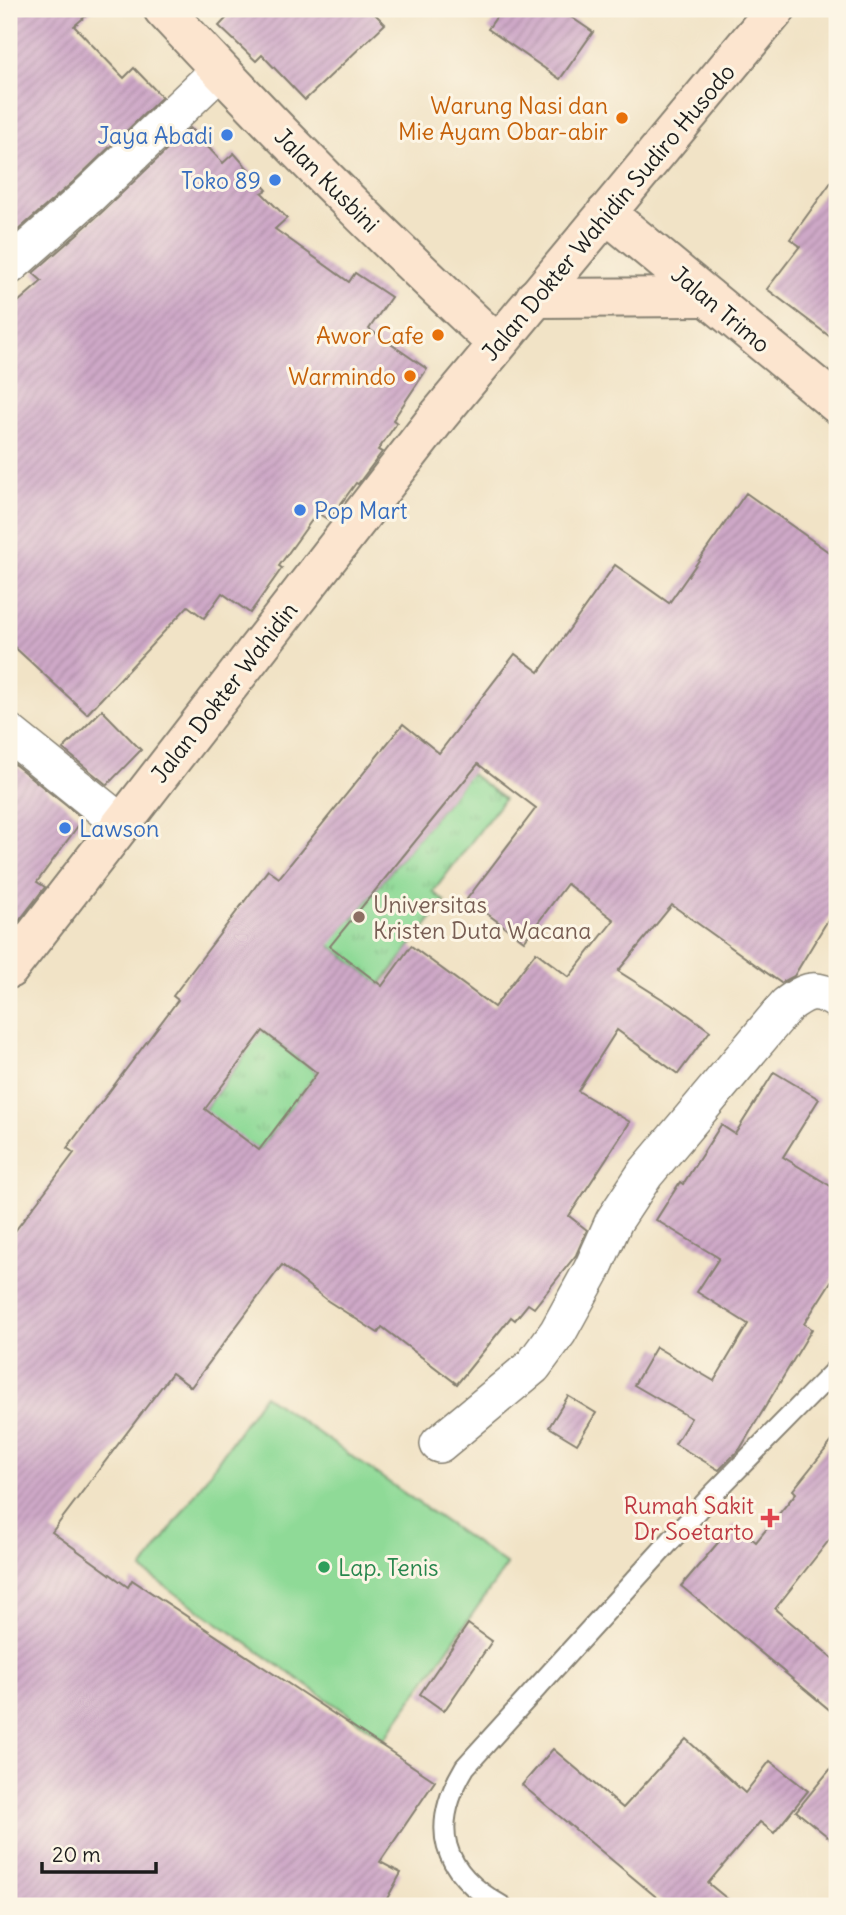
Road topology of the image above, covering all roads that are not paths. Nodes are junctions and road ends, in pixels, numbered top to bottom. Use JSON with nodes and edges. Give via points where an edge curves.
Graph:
{"nodes":[{"id":1,"x":163,"y":9,"type":"edge"},
{"id":2,"x":776,"y":9,"type":"edge"},
{"id":3,"x":220,"y":70,"type":"junction"},
{"id":4,"x":606,"y":214,"type":"junction"},
{"id":5,"x":9,"y":266,"type":"edge"},
{"id":6,"x":535,"y":298,"type":"junction"},
{"id":7,"x":707,"y":298,"type":"junction"},
{"id":8,"x":498,"y":344,"type":"junction"},
{"id":9,"x":837,"y":404,"type":"edge"},
{"id":10,"x":439,"y":415,"type":"joint"},
{"id":11,"x":9,"y":733,"type":"edge"},
{"id":12,"x":122,"y":824,"type":"junction"},
{"id":13,"x":9,"y":969,"type":"edge"},
{"id":14,"x":837,"y":1000,"type":"edge"},
{"id":15,"x":837,"y":1368,"type":"edge"},
{"id":16,"x":439,"y":1444,"type":"dead end"},
{"id":17,"x":502,"y":1906,"type":"edge"}],
"edges":[{"from":1,"to":3,"type":"main road","name":"Jalan Kusbini"},
{"from":2,"to":4,"type":"main road","name":"Jalan Dokter Wahidin Sudiro Husodo"},
{"from":3,"to":5,"type":"street"},
{"from":3,"to":8,"type":"main road","name":"Jalan Kusbini","via":[[386,239]]},
{"from":4,"to":6,"type":"main road","name":"Jalan Dokter Wahidin Sudiro Husodo"},
{"from":4,"to":7,"type":"main road","name":"Jalan Trimo"},
{"from":6,"to":7,"type":"main road"},
{"from":6,"to":8,"type":"main road","name":"Jalan Dokter Wahidin Sudiro Husodo"},
{"from":7,"to":9,"type":"main road","name":"Jalan Trimo"},
{"from":8,"to":10,"type":"main road","name":"Jalan Dokter Wahidin Sudiro Husodo"},
{"from":10,"to":12,"type":"main road","name":"Jalan Dokter Wahidin"},
{"from":11,"to":12,"type":"street"},
{"from":12,"to":13,"type":"main road","name":"Jalan Dokter Wahidin"},
{"from":14,"to":16,"type":"street","via":[[819,990],[802,994],[787,1005],[645,1174],[614,1221],[558,1332],[533,1366]]},
{"from":15,"to":17,"type":"lane","via":[[713,1494],[465,1767],[448,1802],[443,1829],[446,1848],[461,1873]]}]}
